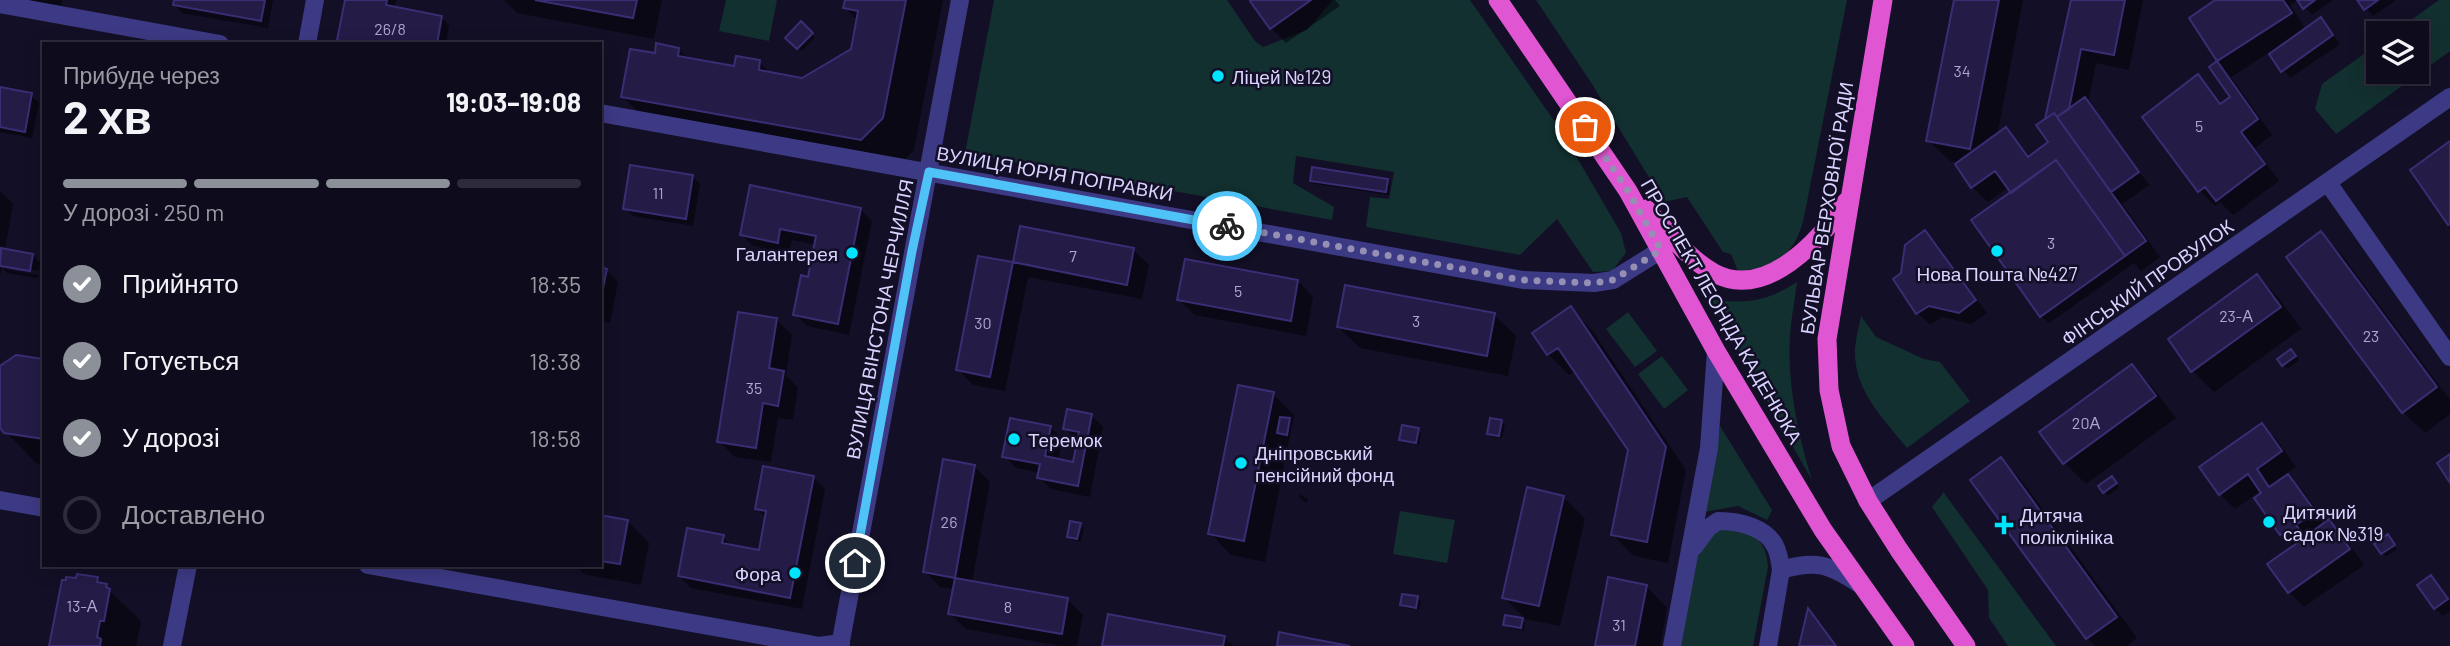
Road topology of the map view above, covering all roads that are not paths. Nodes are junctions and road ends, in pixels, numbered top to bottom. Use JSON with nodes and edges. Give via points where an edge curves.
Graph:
{"nodes":[{"id":1,"x":314,"y":0,"type":"edge"},
{"id":2,"x":960,"y":0,"type":"edge"},
{"id":3,"x":1498,"y":0,"type":"edge"},
{"id":4,"x":1883,"y":0,"type":"edge"},
{"id":5,"x":0,"y":4,"type":"edge"},
{"id":6,"x":209,"y":42,"type":"edge"},
{"id":7,"x":307,"y":42,"type":"edge"},
{"id":8,"x":2450,"y":97,"type":"edge"},
{"id":9,"x":602,"y":113,"type":"edge"},
{"id":10,"x":929,"y":172,"type":"junction"},
{"id":11,"x":2328,"y":183,"type":"junction"},
{"id":12,"x":1628,"y":191,"type":"junction"},
{"id":13,"x":1849,"y":199,"type":"junction"},
{"id":14,"x":1661,"y":250,"type":"junction"},
{"id":15,"x":1716,"y":351,"type":"junction"},
{"id":16,"x":2450,"y":357,"type":"edge"},
{"id":17,"x":0,"y":500,"type":"edge"},
{"id":18,"x":1868,"y":501,"type":"junction"},
{"id":19,"x":42,"y":508,"type":"edge"},
{"id":20,"x":1691,"y":551,"type":"junction"},
{"id":21,"x":188,"y":567,"type":"edge"},
{"id":22,"x":379,"y":567,"type":"edge"},
{"id":23,"x":1781,"y":570,"type":"junction"},
{"id":24,"x":1862,"y":587,"type":"junction"},
{"id":25,"x":841,"y":644,"type":"edge"},
{"id":26,"x":172,"y":646,"type":"edge"},
{"id":27,"x":1672,"y":646,"type":"edge"},
{"id":28,"x":1768,"y":646,"type":"edge"},
{"id":29,"x":1905,"y":646,"type":"edge"},
{"id":30,"x":1966,"y":646,"type":"edge"}],
"edges":[{"from":1,"to":7,"type":"street"},
{"from":2,"to":10,"type":"street","name":"ВУЛИЦЯ ВІНСТОНА ЧЕРЧИЛЛЯ"},
{"from":3,"to":12,"type":"highway","name":"ПРОСПЕКТ ЛЕОНІДА КАДЕНЮКА"},
{"from":4,"to":13,"type":"highway","name":"БУЛЬВАР ВЕРХОВНОЇ РАДИ"},
{"from":5,"to":6,"type":"street"},
{"from":8,"to":11,"type":"street","name":"ФІНСЬКИЙ ПРОВУЛОК"},
{"from":9,"to":10,"type":"street","name":"ВУЛИЦЯ ЮРІЯ ПОПРАВКИ"},
{"from":10,"to":14,"type":"street","name":"ВУЛИЦЯ ЮРІЯ ПОПРАВКИ","via":[[1522,280],[1613,280]]},
{"from":10,"to":25,"type":"street","name":"ВУЛИЦЯ ВІНСТОНА ЧЕРЧИЛЛЯ"},
{"from":11,"to":16,"type":"street"},
{"from":11,"to":18,"type":"street","name":"ФІНСЬКИЙ ПРОВУЛОК"},
{"from":12,"to":13,"type":"highway","via":[[1692,257],[1714,273],[1735,280],[1775,272],[1794,260],[1833,222]]},
{"from":12,"to":14,"type":"highway","name":"ПРОСПЕКТ ЛЕОНІДА КАДЕНЮКА"},
{"from":13,"to":18,"type":"highway","name":"БУЛЬВАР ВЕРХОВНОЇ РАДИ","via":[[1827,339],[1829,390],[1841,446]]},
{"from":14,"to":15,"type":"highway","name":"ПРОСПЕКТ ЛЕОНІДА КАДЕНЮКА"},
{"from":15,"to":20,"type":"street","via":[[1709,448]]},
{"from":15,"to":24,"type":"highway","name":"ПРОСПЕКТ ЛЕОНІДА КАДЕНЮКА"},
{"from":17,"to":19,"type":"street"},
{"from":18,"to":30,"type":"highway"},
{"from":20,"to":23,"type":"street","via":[[1718,521],[1746,524],[1776,547]]},
{"from":20,"to":27,"type":"street"},
{"from":21,"to":26,"type":"street"},
{"from":22,"to":25,"type":"street","via":[[819,646]]},
{"from":23,"to":24,"type":"street","via":[[1819,563]]},
{"from":23,"to":28,"type":"street"},
{"from":24,"to":29,"type":"highway","name":"ПРОСПЕКТ ЛЕОНІДА КАДЕНЮКА"}]}
